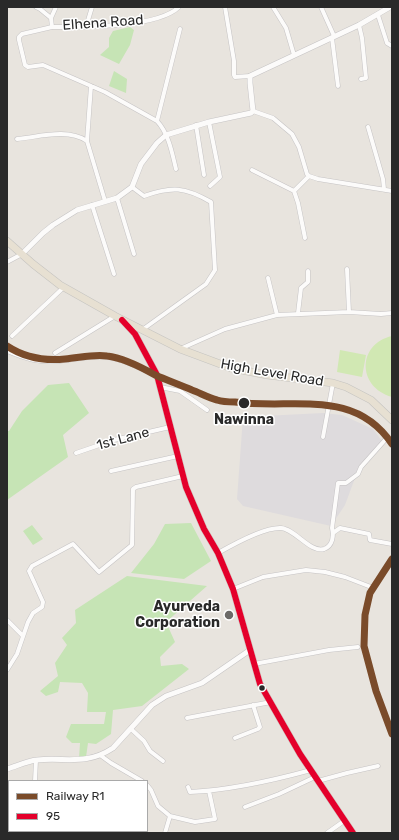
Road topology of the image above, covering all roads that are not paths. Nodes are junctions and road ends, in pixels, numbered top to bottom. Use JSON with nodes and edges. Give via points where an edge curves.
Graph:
{"nodes":[{"id":1,"x":36,"y":7,"type":"edge"},
{"id":2,"x":56,"y":7,"type":"edge"},
{"id":3,"x":92,"y":7,"type":"edge"},
{"id":4,"x":179,"y":7,"type":"edge"},
{"id":5,"x":225,"y":7,"type":"edge"},
{"id":6,"x":273,"y":7,"type":"edge"},
{"id":7,"x":321,"y":7,"type":"edge"},
{"id":8,"x":390,"y":7,"type":"edge"},
{"id":9,"x":378,"y":15,"type":"junction"},
{"id":10,"x":52,"y":18,"type":"junction"},
{"id":11,"x":359,"y":25,"type":"junction"},
{"id":12,"x":52,"y":27,"type":"junction"},
{"id":13,"x":86,"y":27,"type":"junction"},
{"id":14,"x":180,"y":29,"type":"dead end"},
{"id":15,"x":333,"y":37,"type":"junction"},
{"id":16,"x":392,"y":46,"type":"edge"},
{"id":17,"x":294,"y":55,"type":"junction"},
{"id":18,"x":250,"y":76,"type":"junction"},
{"id":19,"x":361,"y":79,"type":"dead end"},
{"id":20,"x":91,"y":86,"type":"junction"},
{"id":21,"x":338,"y":86,"type":"dead end"},
{"id":22,"x":253,"y":111,"type":"junction"},
{"id":23,"x":157,"y":121,"type":"junction"},
{"id":24,"x":209,"y":122,"type":"junction"},
{"id":25,"x":196,"y":125,"type":"junction"},
{"id":26,"x":368,"y":127,"type":"dead end"},
{"id":27,"x":166,"y":135,"type":"junction"},
{"id":28,"x":17,"y":139,"type":"dead end"},
{"id":29,"x":87,"y":141,"type":"junction"},
{"id":30,"x":176,"y":169,"type":"dead end"},
{"id":31,"x":252,"y":170,"type":"dead end"},
{"id":32,"x":204,"y":175,"type":"dead end"},
{"id":33,"x":309,"y":176,"type":"junction"},
{"id":34,"x":210,"y":186,"type":"dead end"},
{"id":35,"x":132,"y":187,"type":"junction"},
{"id":36,"x":384,"y":189,"type":"junction"},
{"id":37,"x":294,"y":191,"type":"junction"},
{"id":38,"x":392,"y":191,"type":"edge"},
{"id":39,"x":117,"y":198,"type":"junction"},
{"id":40,"x":105,"y":201,"type":"junction"},
{"id":41,"x":92,"y":205,"type":"junction"},
{"id":42,"x":305,"y":238,"type":"dead end"},
{"id":43,"x":7,"y":241,"type":"edge"},
{"id":44,"x":22,"y":254,"type":"junction"},
{"id":45,"x":134,"y":254,"type":"dead end"},
{"id":46,"x":7,"y":262,"type":"edge"},
{"id":47,"x":347,"y":269,"type":"dead end"},
{"id":48,"x":308,"y":271,"type":"dead end"},
{"id":49,"x":114,"y":274,"type":"dead end"},
{"id":50,"x":268,"y":278,"type":"dead end"},
{"id":51,"x":64,"y":287,"type":"junction"},
{"id":52,"x":349,"y":312,"type":"junction"},
{"id":53,"x":298,"y":313,"type":"junction"},
{"id":54,"x":392,"y":313,"type":"edge"},
{"id":55,"x":277,"y":315,"type":"junction"},
{"id":56,"x":118,"y":318,"type":"junction"},
{"id":57,"x":141,"y":330,"type":"junction"},
{"id":58,"x":12,"y":336,"type":"dead end"},
{"id":59,"x":180,"y":349,"type":"junction"},
{"id":60,"x":7,"y":351,"type":"edge"},
{"id":61,"x":55,"y":353,"type":"dead end"},
{"id":62,"x":158,"y":377,"type":"junction"},
{"id":63,"x":333,"y":383,"type":"junction"},
{"id":64,"x":160,"y":387,"type":"junction"},
{"id":65,"x":207,"y":410,"type":"dead end"},
{"id":66,"x":392,"y":420,"type":"edge"},
{"id":67,"x":170,"y":427,"type":"junction"},
{"id":68,"x":323,"y":437,"type":"dead end"},
{"id":69,"x":385,"y":440,"type":"dead end"},
{"id":70,"x":76,"y":453,"type":"dead end"},
{"id":71,"x":178,"y":456,"type":"junction"},
{"id":72,"x":111,"y":471,"type":"dead end"},
{"id":73,"x":183,"y":476,"type":"junction"},
{"id":74,"x":334,"y":533,"type":"junction"},
{"id":75,"x":392,"y":544,"type":"edge"},
{"id":76,"x":218,"y":553,"type":"junction"},
{"id":77,"x":371,"y":587,"type":"dead end"},
{"id":78,"x":233,"y":589,"type":"junction"},
{"id":79,"x":7,"y":620,"type":"edge"},
{"id":80,"x":23,"y":636,"type":"junction"},
{"id":81,"x":358,"y":647,"type":"dead end"},
{"id":82,"x":250,"y":650,"type":"junction"},
{"id":83,"x":254,"y":664,"type":"junction"},
{"id":84,"x":7,"y":670,"type":"edge"},
{"id":85,"x":271,"y":702,"type":"junction"},
{"id":86,"x":254,"y":705,"type":"junction"},
{"id":87,"x":187,"y":718,"type":"dead end"},
{"id":88,"x":131,"y":729,"type":"junction"},
{"id":89,"x":235,"y":738,"type":"dead end"},
{"id":90,"x":100,"y":755,"type":"junction"},
{"id":91,"x":36,"y":760,"type":"junction"},
{"id":92,"x":163,"y":761,"type":"dead end"},
{"id":93,"x":378,"y":766,"type":"dead end"},
{"id":94,"x":7,"y":769,"type":"edge"},
{"id":95,"x":311,"y":770,"type":"junction"},
{"id":96,"x":316,"y":779,"type":"junction"},
{"id":97,"x":35,"y":780,"type":"edge"},
{"id":98,"x":140,"y":780,"type":"edge"},
{"id":99,"x":148,"y":786,"type":"edge"},
{"id":100,"x":188,"y":787,"type":"dead end"},
{"id":101,"x":209,"y":791,"type":"junction"},
{"id":102,"x":245,"y":807,"type":"dead end"},
{"id":103,"x":170,"y":816,"type":"junction"},
{"id":104,"x":344,"y":821,"type":"junction"},
{"id":105,"x":35,"y":832,"type":"edge"},
{"id":106,"x":44,"y":833,"type":"edge"},
{"id":107,"x":165,"y":833,"type":"edge"},
{"id":108,"x":327,"y":833,"type":"edge"},
{"id":109,"x":353,"y":833,"type":"edge"}],
"edges":[{"from":1,"to":10,"type":"street","name":"Elhena Road"},
{"from":2,"to":10,"type":"street"},
{"from":3,"to":13,"type":"street"},
{"from":4,"to":13,"type":"street","name":"Elhena Road","via":[[165,16],[134,23]]},
{"from":5,"to":18,"type":"street","via":[[234,75]]},
{"from":6,"to":17,"type":"street","via":[[286,28]]},
{"from":7,"to":15,"type":"street"},
{"from":8,"to":9,"type":"street"},
{"from":9,"to":11,"type":"street"},
{"from":9,"to":16,"type":"street","via":[[387,43]]},
{"from":10,"to":12,"type":"street","name":"Elhena Road"},
{"from":11,"to":15,"type":"street"},
{"from":11,"to":19,"type":"street","via":[[366,78]]},
{"from":12,"to":13,"type":"street","name":"Elhena Road"},
{"from":12,"to":20,"type":"street","via":[[19,36],[25,65],[43,65]]},
{"from":14,"to":23,"type":"street"},
{"from":15,"to":17,"type":"street"},
{"from":15,"to":21,"type":"street"},
{"from":17,"to":18,"type":"street"},
{"from":18,"to":22,"type":"street"},
{"from":20,"to":23,"type":"street"},
{"from":20,"to":29,"type":"street"},
{"from":22,"to":24,"type":"street"},
{"from":22,"to":33,"type":"street","via":[[273,118],[292,134]]},
{"from":23,"to":27,"type":"street"},
{"from":24,"to":25,"type":"street"},
{"from":24,"to":34,"type":"street","via":[[220,177]]},
{"from":25,"to":27,"type":"street"},
{"from":25,"to":32,"type":"street"},
{"from":26,"to":36,"type":"street"},
{"from":27,"to":30,"type":"street"},
{"from":27,"to":35,"type":"street","via":[[141,164]]},
{"from":28,"to":29,"type":"street","via":[[71,135]]},
{"from":29,"to":40,"type":"street"},
{"from":31,"to":37,"type":"street"},
{"from":33,"to":36,"type":"street"},
{"from":33,"to":37,"type":"street"},
{"from":35,"to":39,"type":"street"},
{"from":35,"to":57,"type":"street","via":[[144,196],[176,189],[196,194],[211,202],[212,217],[215,270],[206,284]]},
{"from":36,"to":38,"type":"street"},
{"from":37,"to":42,"type":"street"},
{"from":39,"to":40,"type":"street"},
{"from":39,"to":45,"type":"street"},
{"from":40,"to":41,"type":"street"},
{"from":41,"to":44,"type":"street","via":[[77,210],[53,225]]},
{"from":41,"to":49,"type":"street"},
{"from":43,"to":44,"type":"highway","name":"High Level Road"},
{"from":44,"to":46,"type":"street"},
{"from":44,"to":51,"type":"highway","name":"High Level Road"},
{"from":47,"to":52,"type":"street"},
{"from":48,"to":53,"type":"street","via":[[308,282],[301,288]]},
{"from":50,"to":55,"type":"street"},
{"from":51,"to":56,"type":"highway","name":"High Level Road"},
{"from":51,"to":58,"type":"street"},
{"from":52,"to":53,"type":"street"},
{"from":52,"to":54,"type":"street"},
{"from":53,"to":55,"type":"street"},
{"from":55,"to":59,"type":"street","via":[[225,329]]},
{"from":56,"to":57,"type":"highway","name":"High Level Road"},
{"from":56,"to":61,"type":"street"},
{"from":56,"to":62,"type":"main road","via":[[135,334]]},
{"from":57,"to":59,"type":"highway","name":"High Level Road"},
{"from":59,"to":63,"type":"highway","name":"High Level Road","via":[[231,368]]},
{"from":60,"to":62,"type":"street","via":[[35,361],[107,357],[125,361]]},
{"from":62,"to":64,"type":"main road"},
{"from":63,"to":66,"type":"highway","name":"High Level Road","via":[[371,400]]},
{"from":63,"to":68,"type":"street"},
{"from":64,"to":65,"type":"street","via":[[180,391]]},
{"from":64,"to":67,"type":"main road"},
{"from":67,"to":70,"type":"street","name":"1st Lane","via":[[114,440]]},
{"from":67,"to":71,"type":"main road"},
{"from":69,"to":74,"type":"street","via":[[361,467],[358,474],[346,483],[338,483],[332,528]]},
{"from":71,"to":72,"type":"street"},
{"from":71,"to":73,"type":"main road"},
{"from":73,"to":76,"type":"main road","via":[[204,529]]},
{"from":73,"to":80,"type":"street","via":[[136,487],[133,490],[132,545],[99,572],[73,544],[32,566],[29,571],[43,602],[42,607],[33,613]]},
{"from":74,"to":75,"type":"street","via":[[340,528],[369,534],[370,540]]},
{"from":74,"to":76,"type":"street","via":[[331,543],[323,549],[317,549],[290,531],[273,529]]},
{"from":76,"to":78,"type":"main road"},
{"from":77,"to":78,"type":"street","via":[[332,574],[306,570],[263,577]]},
{"from":78,"to":82,"type":"main road"},
{"from":79,"to":80,"type":"street"},
{"from":80,"to":84,"type":"street","via":[[17,654]]},
{"from":81,"to":83,"type":"street"},
{"from":82,"to":83,"type":"main road"},
{"from":82,"to":88,"type":"street","via":[[202,683],[161,699],[152,705]]},
{"from":83,"to":85,"type":"main road","via":[[260,684]]},
{"from":85,"to":86,"type":"street"},
{"from":85,"to":95,"type":"main road"},
{"from":86,"to":87,"type":"street"},
{"from":86,"to":89,"type":"street","via":[[260,727]]},
{"from":88,"to":90,"type":"street","via":[[113,748]]},
{"from":88,"to":92,"type":"street","via":[[150,751]]},
{"from":90,"to":91,"type":"street","via":[[78,761]]},
{"from":90,"to":98,"type":"street"},
{"from":91,"to":94,"type":"street"},
{"from":91,"to":97,"type":"street"},
{"from":93,"to":96,"type":"street"},
{"from":95,"to":96,"type":"main road"},
{"from":95,"to":101,"type":"street"},
{"from":96,"to":102,"type":"street"},
{"from":96,"to":104,"type":"main road"},
{"from":99,"to":103,"type":"street","via":[[158,806]]},
{"from":100,"to":101,"type":"street","via":[[190,792]]},
{"from":101,"to":103,"type":"street","via":[[215,819],[195,822]]},
{"from":103,"to":107,"type":"street"},
{"from":104,"to":108,"type":"street"},
{"from":104,"to":109,"type":"main road"},
{"from":105,"to":106,"type":"street"}]}
